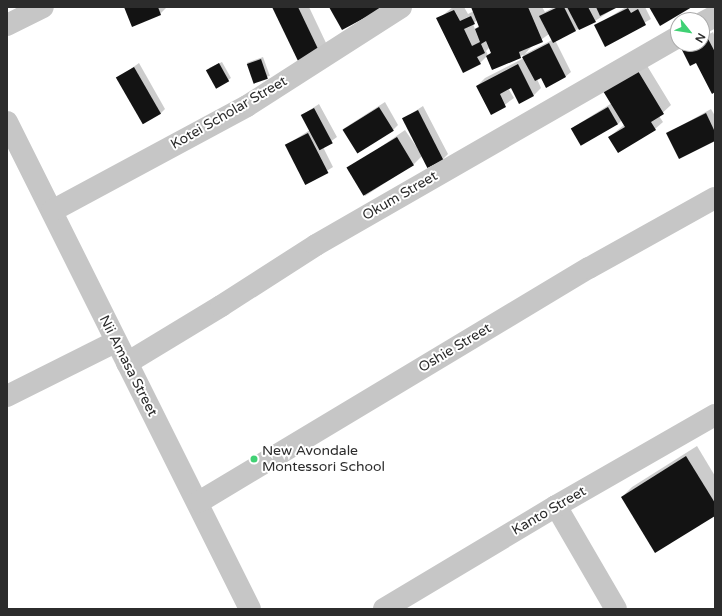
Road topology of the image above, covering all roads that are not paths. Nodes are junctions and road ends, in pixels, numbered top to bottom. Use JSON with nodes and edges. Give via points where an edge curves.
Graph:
{"nodes":[{"id":1,"x":43,"y":7,"type":"edge"},
{"id":2,"x":401,"y":7,"type":"edge"},
{"id":3,"x":7,"y":26,"type":"edge"},
{"id":4,"x":670,"y":41,"type":"edge"},
{"id":5,"x":7,"y":122,"type":"edge"},
{"id":6,"x":715,"y":198,"type":"edge"},
{"id":7,"x":52,"y":211,"type":"junction"},
{"id":8,"x":115,"y":342,"type":"junction"},
{"id":9,"x":127,"y":363,"type":"junction"},
{"id":10,"x":7,"y":396,"type":"edge"},
{"id":11,"x":715,"y":415,"type":"edge"},
{"id":12,"x":198,"y":502,"type":"junction"},
{"id":13,"x":556,"y":506,"type":"junction"},
{"id":14,"x":250,"y":609,"type":"edge"},
{"id":15,"x":384,"y":609,"type":"edge"},
{"id":16,"x":616,"y":609,"type":"edge"}],
"edges":[{"from":1,"to":3,"type":"street"},
{"from":2,"to":7,"type":"street","name":"Kotei Scholar Street","via":[[247,106]]},
{"from":4,"to":9,"type":"street","name":"Okum Street","via":[[316,245]]},
{"from":5,"to":7,"type":"street","name":"Nii Amasa Street"},
{"from":6,"to":12,"type":"street","name":"Oshie Street","via":[[589,268]]},
{"from":7,"to":8,"type":"street","name":"Nii Amasa Street"},
{"from":8,"to":9,"type":"street","name":"Nii Amasa Street"},
{"from":8,"to":10,"type":"street"},
{"from":9,"to":12,"type":"street","name":"Nii Amasa Street"},
{"from":11,"to":13,"type":"street","name":"Kanto Street"},
{"from":12,"to":14,"type":"street","name":"Nii Amasa Street"},
{"from":13,"to":15,"type":"street","name":"Kanto Street"},
{"from":13,"to":16,"type":"street"}]}
